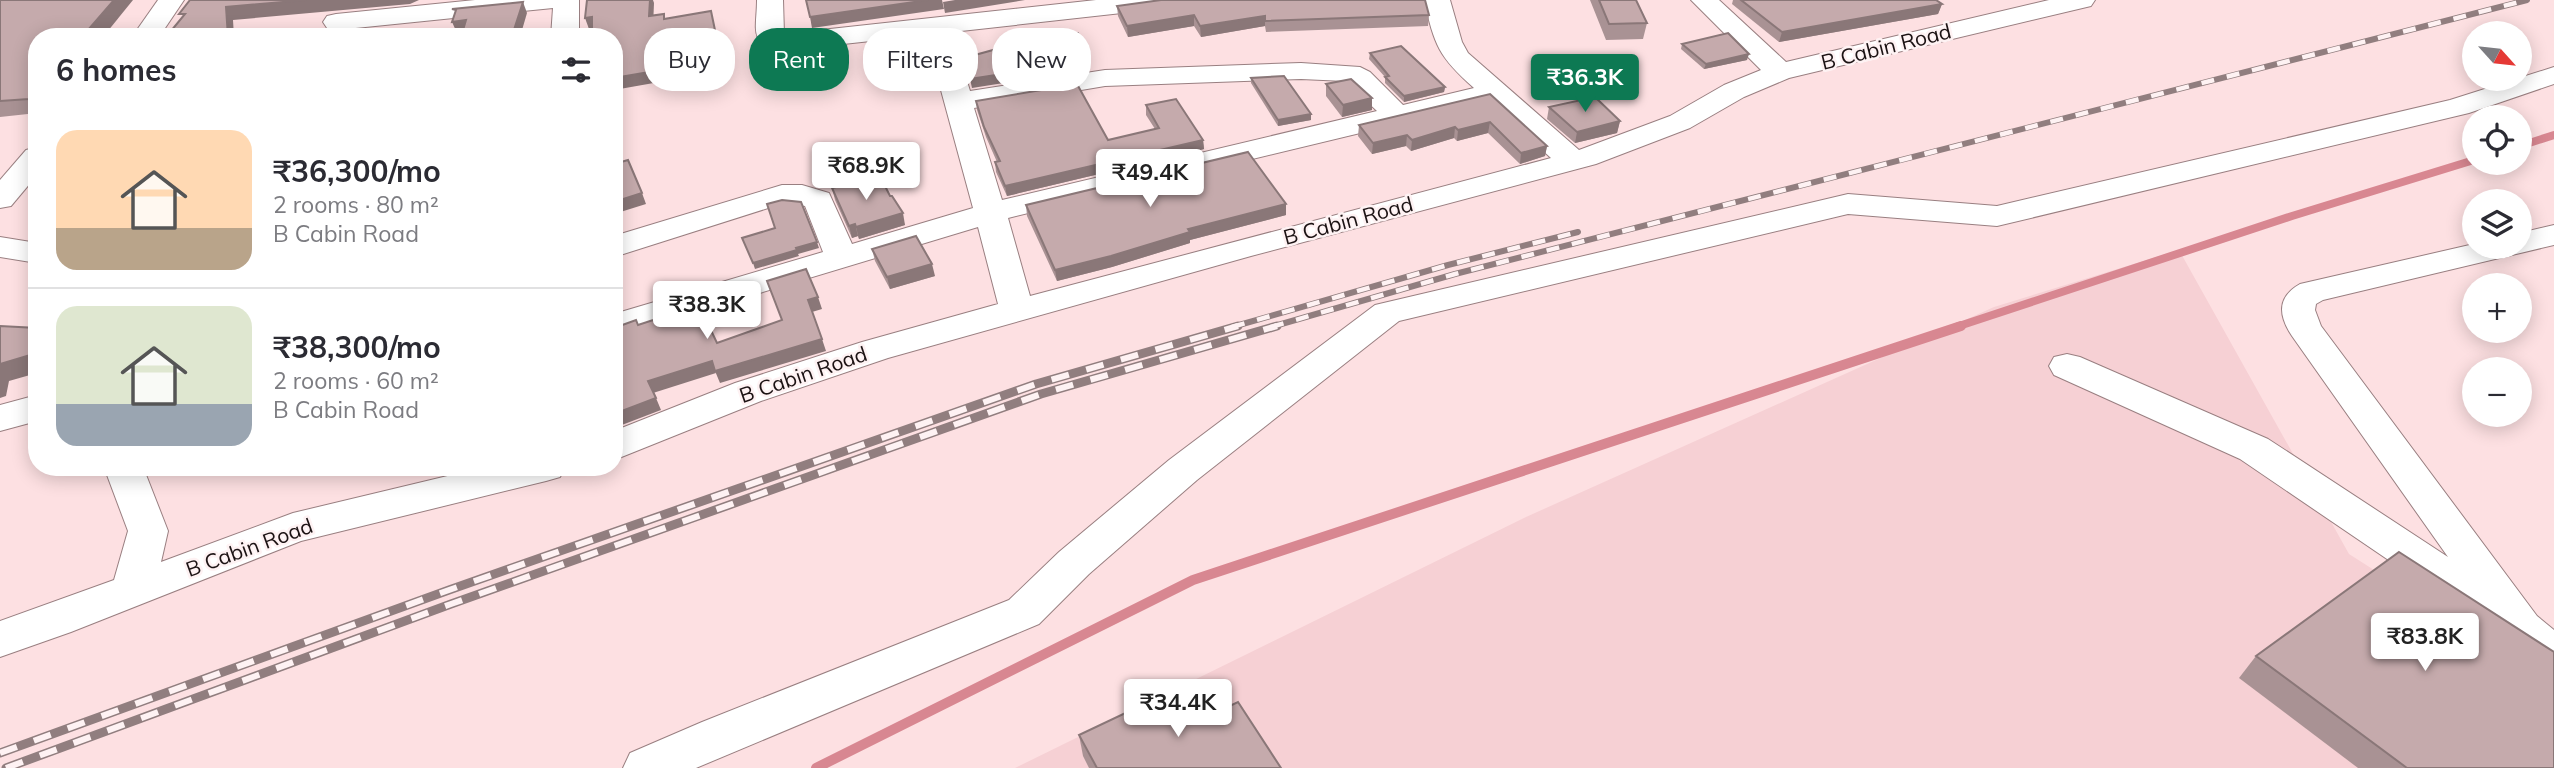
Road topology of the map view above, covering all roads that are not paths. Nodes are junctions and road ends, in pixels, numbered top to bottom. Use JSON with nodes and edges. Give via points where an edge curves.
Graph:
{"nodes":[{"id":1,"x":171,"y":0,"type":"edge"},
{"id":2,"x":553,"y":0,"type":"edge"},
{"id":3,"x":566,"y":0,"type":"edge"},
{"id":4,"x":770,"y":0,"type":"edge"},
{"id":5,"x":1167,"y":0,"type":"edge"},
{"id":6,"x":1437,"y":0,"type":"edge"},
{"id":7,"x":2082,"y":0,"type":"edge"},
{"id":8,"x":1717,"y":2,"type":"edge"},
{"id":9,"x":336,"y":20,"type":"edge"},
{"id":10,"x":936,"y":24,"type":"junction"},
{"id":11,"x":151,"y":28,"type":"edge"},
{"id":12,"x":565,"y":28,"type":"edge"},
{"id":13,"x":1780,"y":72,"type":"junction"},
{"id":14,"x":2554,"y":75,"type":"edge"},
{"id":15,"x":1493,"y":92,"type":"junction"},
{"id":16,"x":958,"y":102,"type":"junction"},
{"id":17,"x":1398,"y":115,"type":"junction"},
{"id":18,"x":1573,"y":160,"type":"junction"},
{"id":19,"x":28,"y":166,"type":"edge"},
{"id":20,"x":0,"y":199,"type":"edge"},
{"id":21,"x":990,"y":213,"type":"junction"},
{"id":22,"x":2554,"y":235,"type":"edge"},
{"id":23,"x":2532,"y":240,"type":"edge"},
{"id":24,"x":623,"y":244,"type":"edge"},
{"id":25,"x":0,"y":247,"type":"edge"},
{"id":26,"x":28,"y":252,"type":"edge"},
{"id":27,"x":2462,"y":257,"type":"edge"},
{"id":28,"x":842,"y":258,"type":"junction"},
{"id":29,"x":1017,"y":310,"type":"junction"},
{"id":30,"x":623,"y":323,"type":"edge"},
{"id":31,"x":2067,"y":366,"type":"dead end"},
{"id":32,"x":28,"y":410,"type":"edge"},
{"id":33,"x":0,"y":418,"type":"edge"},
{"id":34,"x":623,"y":442,"type":"edge"},
{"id":35,"x":126,"y":476,"type":"edge"},
{"id":36,"x":509,"y":476,"type":"edge"},
{"id":37,"x":132,"y":591,"type":"junction"},
{"id":38,"x":2522,"y":628,"type":"junction"},
{"id":39,"x":0,"y":639,"type":"edge"},
{"id":40,"x":2554,"y":657,"type":"edge"},
{"id":41,"x":647,"y":768,"type":"edge"}],
"edges":[{"from":1,"to":11,"type":"street"},
{"from":2,"to":9,"type":"street"},
{"from":3,"to":12,"type":"street"},
{"from":4,"to":10,"type":"street","via":[[771,40],[779,43]]},
{"from":5,"to":10,"type":"street"},
{"from":6,"to":15,"type":"street","via":[[1452,51]]},
{"from":7,"to":13,"type":"street","name":"B Cabin Road"},
{"from":8,"to":13,"type":"street"},
{"from":10,"to":16,"type":"street"},
{"from":13,"to":18,"type":"street","name":"B Cabin Road","via":[[1680,122]]},
{"from":14,"to":41,"type":"street","via":[[2459,107],[1997,216],[1847,204],[1387,313],[1183,470],[1024,612]]},
{"from":15,"to":17,"type":"street"},
{"from":15,"to":18,"type":"street"},
{"from":16,"to":17,"type":"street","via":[[1105,78],[1301,71],[1350,73]]},
{"from":16,"to":21,"type":"street"},
{"from":17,"to":21,"type":"street"},
{"from":18,"to":29,"type":"street","name":"B Cabin Road"},
{"from":19,"to":20,"type":"street"},
{"from":21,"to":28,"type":"street"},
{"from":21,"to":29,"type":"street"},
{"from":22,"to":23,"type":"street"},
{"from":24,"to":28,"type":"street","via":[[782,194],[803,194],[818,200]]},
{"from":25,"to":26,"type":"street"},
{"from":27,"to":38,"type":"street","via":[[2312,292],[2300,299],[2298,310],[2304,328]]},
{"from":28,"to":30,"type":"street"},
{"from":29,"to":34,"type":"street","name":"B Cabin Road","via":[[748,392]]},
{"from":31,"to":38,"type":"street","via":[[2254,449]]},
{"from":32,"to":33,"type":"street"},
{"from":35,"to":37,"type":"street","via":[[148,531]]},
{"from":36,"to":37,"type":"street","name":"B Cabin Road","via":[[293,528]]},
{"from":37,"to":39,"type":"street","name":"B Cabin Road"},
{"from":38,"to":40,"type":"street"}]}
